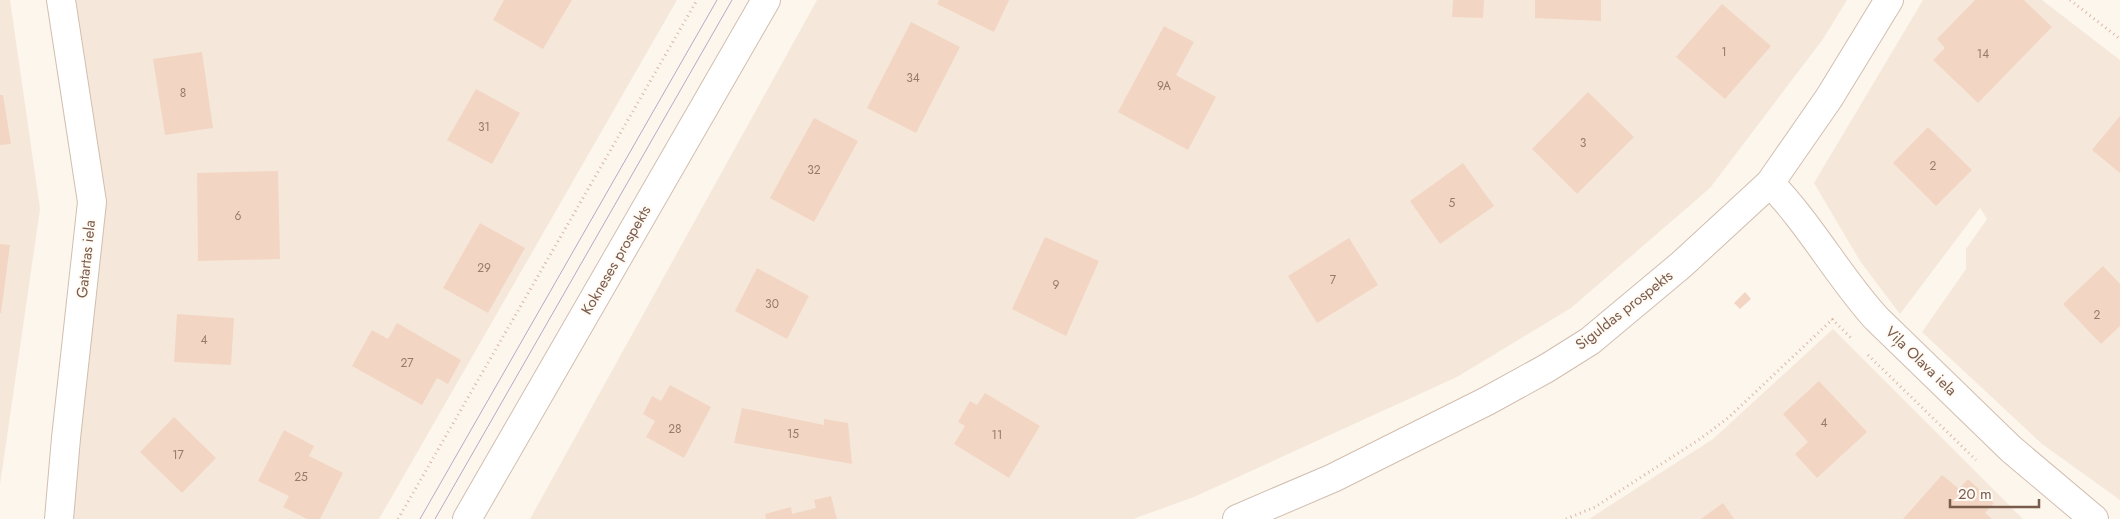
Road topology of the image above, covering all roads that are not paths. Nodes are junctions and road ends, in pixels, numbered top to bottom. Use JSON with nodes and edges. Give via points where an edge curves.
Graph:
{"nodes":[{"id":1,"x":61,"y":0,"type":"edge"},
{"id":2,"x":766,"y":0,"type":"edge"},
{"id":3,"x":1889,"y":0,"type":"edge"},
{"id":4,"x":1770,"y":183,"type":"junction"},
{"id":5,"x":59,"y":519,"type":"edge"},
{"id":6,"x":467,"y":519,"type":"edge"},
{"id":7,"x":1237,"y":519,"type":"edge"},
{"id":8,"x":2094,"y":519,"type":"edge"}],
"edges":[{"from":1,"to":5,"type":"street","name":"Gatartas iela","via":[[92,202]]},
{"from":2,"to":6,"type":"street","name":"Kokneses prospekts"},
{"from":3,"to":4,"type":"street","name":"Siguldas prospekts","via":[[1829,98]]},
{"from":4,"to":7,"type":"street","name":"Siguldas prospekts","via":[[1681,265],[1590,341],[1487,401],[1333,478]]},
{"from":4,"to":8,"type":"street","name":"Viļa Olava iela","via":[[1787,200],[1856,296],[1876,318],[2011,449]]}]}
